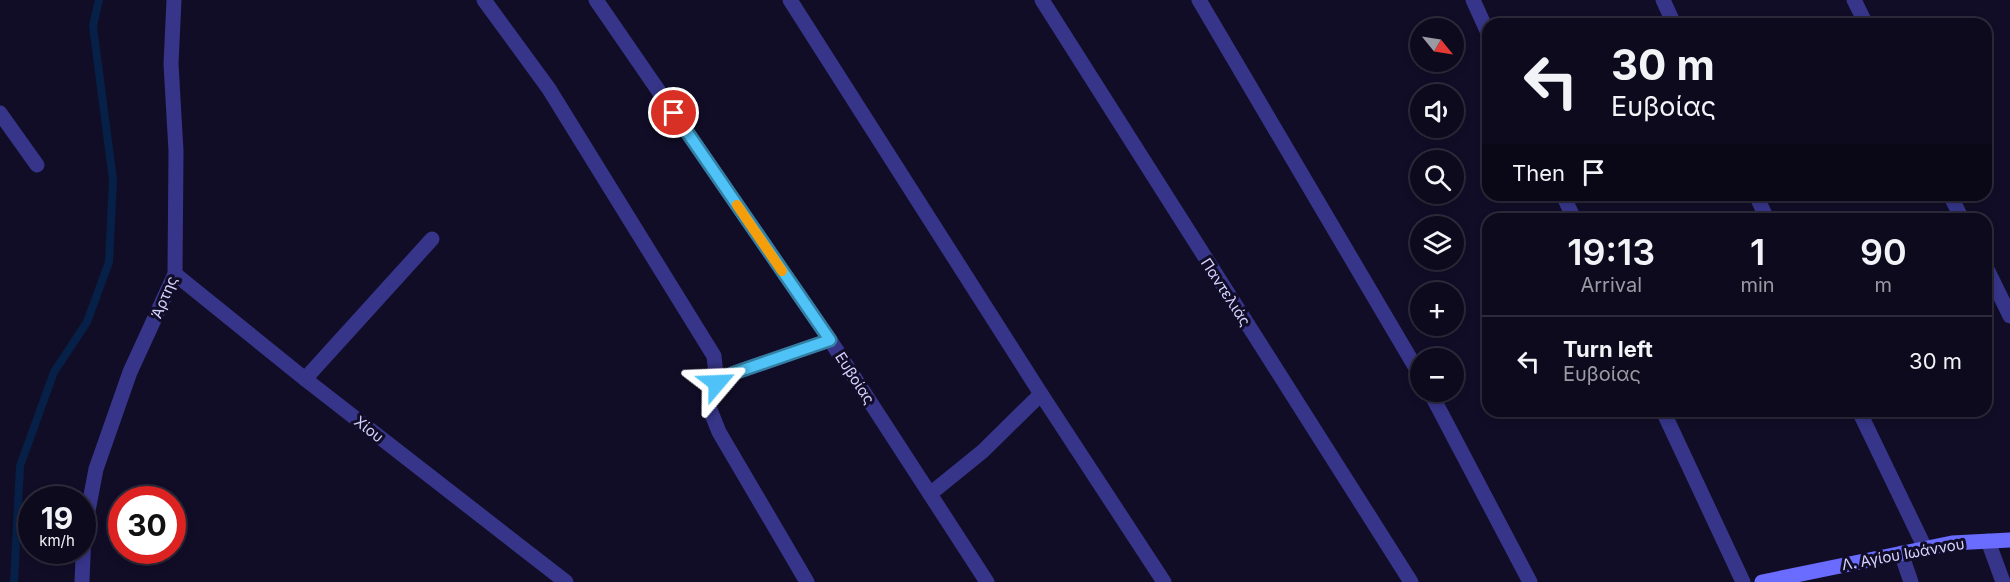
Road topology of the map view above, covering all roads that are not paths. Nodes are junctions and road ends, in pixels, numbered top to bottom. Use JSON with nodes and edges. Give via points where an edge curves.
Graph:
{"nodes":[{"id":1,"x":174,"y":0,"type":"edge"},
{"id":2,"x":484,"y":0,"type":"edge"},
{"id":3,"x":596,"y":0,"type":"edge"},
{"id":4,"x":790,"y":0,"type":"edge"},
{"id":5,"x":1042,"y":0,"type":"edge"},
{"id":6,"x":1199,"y":0,"type":"edge"},
{"id":7,"x":1473,"y":0,"type":"edge"},
{"id":8,"x":1663,"y":0,"type":"edge"},
{"id":9,"x":1854,"y":0,"type":"edge"},
{"id":10,"x":1671,"y":18,"type":"edge"},
{"id":11,"x":1863,"y":18,"type":"edge"},
{"id":12,"x":1482,"y":20,"type":"edge"},
{"id":13,"x":0,"y":113,"type":"edge"},
{"id":14,"x":38,"y":165,"type":"dead end"},
{"id":15,"x":432,"y":239,"type":"dead end"},
{"id":16,"x":175,"y":274,"type":"junction"},
{"id":17,"x":1992,"y":279,"type":"edge"},
{"id":18,"x":2010,"y":316,"type":"edge"},
{"id":19,"x":830,"y":340,"type":"junction"},
{"id":20,"x":1410,"y":358,"type":"edge"},
{"id":21,"x":305,"y":379,"type":"junction"},
{"id":22,"x":717,"y":383,"type":"junction"},
{"id":23,"x":1041,"y":394,"type":"junction"},
{"id":24,"x":1435,"y":402,"type":"edge"},
{"id":25,"x":1666,"y":417,"type":"edge"},
{"id":26,"x":1862,"y":417,"type":"edge"},
{"id":27,"x":930,"y":494,"type":"junction"},
{"id":28,"x":2010,"y":540,"type":"edge"},
{"id":29,"x":1988,"y":541,"type":"junction"},
{"id":30,"x":1925,"y":548,"type":"junction"},
{"id":31,"x":1900,"y":553,"type":"junction"},
{"id":32,"x":86,"y":580,"type":"edge"},
{"id":33,"x":566,"y":582,"type":"edge"},
{"id":34,"x":807,"y":582,"type":"edge"},
{"id":35,"x":987,"y":582,"type":"edge"},
{"id":36,"x":1164,"y":582,"type":"edge"},
{"id":37,"x":1412,"y":582,"type":"edge"},
{"id":38,"x":1530,"y":582,"type":"edge"},
{"id":39,"x":1743,"y":582,"type":"edge"},
{"id":40,"x":1762,"y":582,"type":"edge"},
{"id":41,"x":1911,"y":582,"type":"edge"},
{"id":42,"x":2002,"y":582,"type":"edge"}],
"edges":[{"from":1,"to":16,"type":"street","name":"Άρτης","via":[[171,64],[176,151]]},
{"from":2,"to":22,"type":"street","via":[[549,89],[714,356]]},
{"from":3,"to":19,"type":"street","name":"Ευβοίας"},
{"from":4,"to":23,"type":"street"},
{"from":5,"to":37,"type":"street","name":"Παντελιάς"},
{"from":6,"to":20,"type":"street"},
{"from":7,"to":12,"type":"street"},
{"from":8,"to":10,"type":"street"},
{"from":9,"to":11,"type":"street"},
{"from":13,"to":14,"type":"street"},
{"from":15,"to":21,"type":"street"},
{"from":16,"to":21,"type":"street","name":"Χίου"},
{"from":16,"to":32,"type":"street","name":"Άρτης","via":[[130,372],[96,469],[84,532]]},
{"from":17,"to":18,"type":"street"},
{"from":19,"to":22,"type":"street","via":[[734,373]]},
{"from":19,"to":27,"type":"street","name":"Ευβοίας"},
{"from":21,"to":33,"type":"street","name":"Χίου"},
{"from":22,"to":34,"type":"street","via":[[709,407],[719,432]]},
{"from":23,"to":27,"type":"street"},
{"from":23,"to":36,"type":"street"},
{"from":24,"to":38,"type":"street"},
{"from":25,"to":39,"type":"street"},
{"from":26,"to":30,"type":"street"},
{"from":27,"to":35,"type":"street","name":"Ευβοίας"},
{"from":28,"to":29,"type":"street","name":"Λ. Αγίου Ιωάννου"},
{"from":29,"to":30,"type":"street","name":"Λ. Αγίου Ιωάννου"},
{"from":29,"to":42,"type":"street"},
{"from":30,"to":31,"type":"street","name":"Λ. Αγίου Ιωάννου"},
{"from":31,"to":40,"type":"street","name":"Λ. Αγίου Ιωάννου"},
{"from":31,"to":41,"type":"street"}]}
